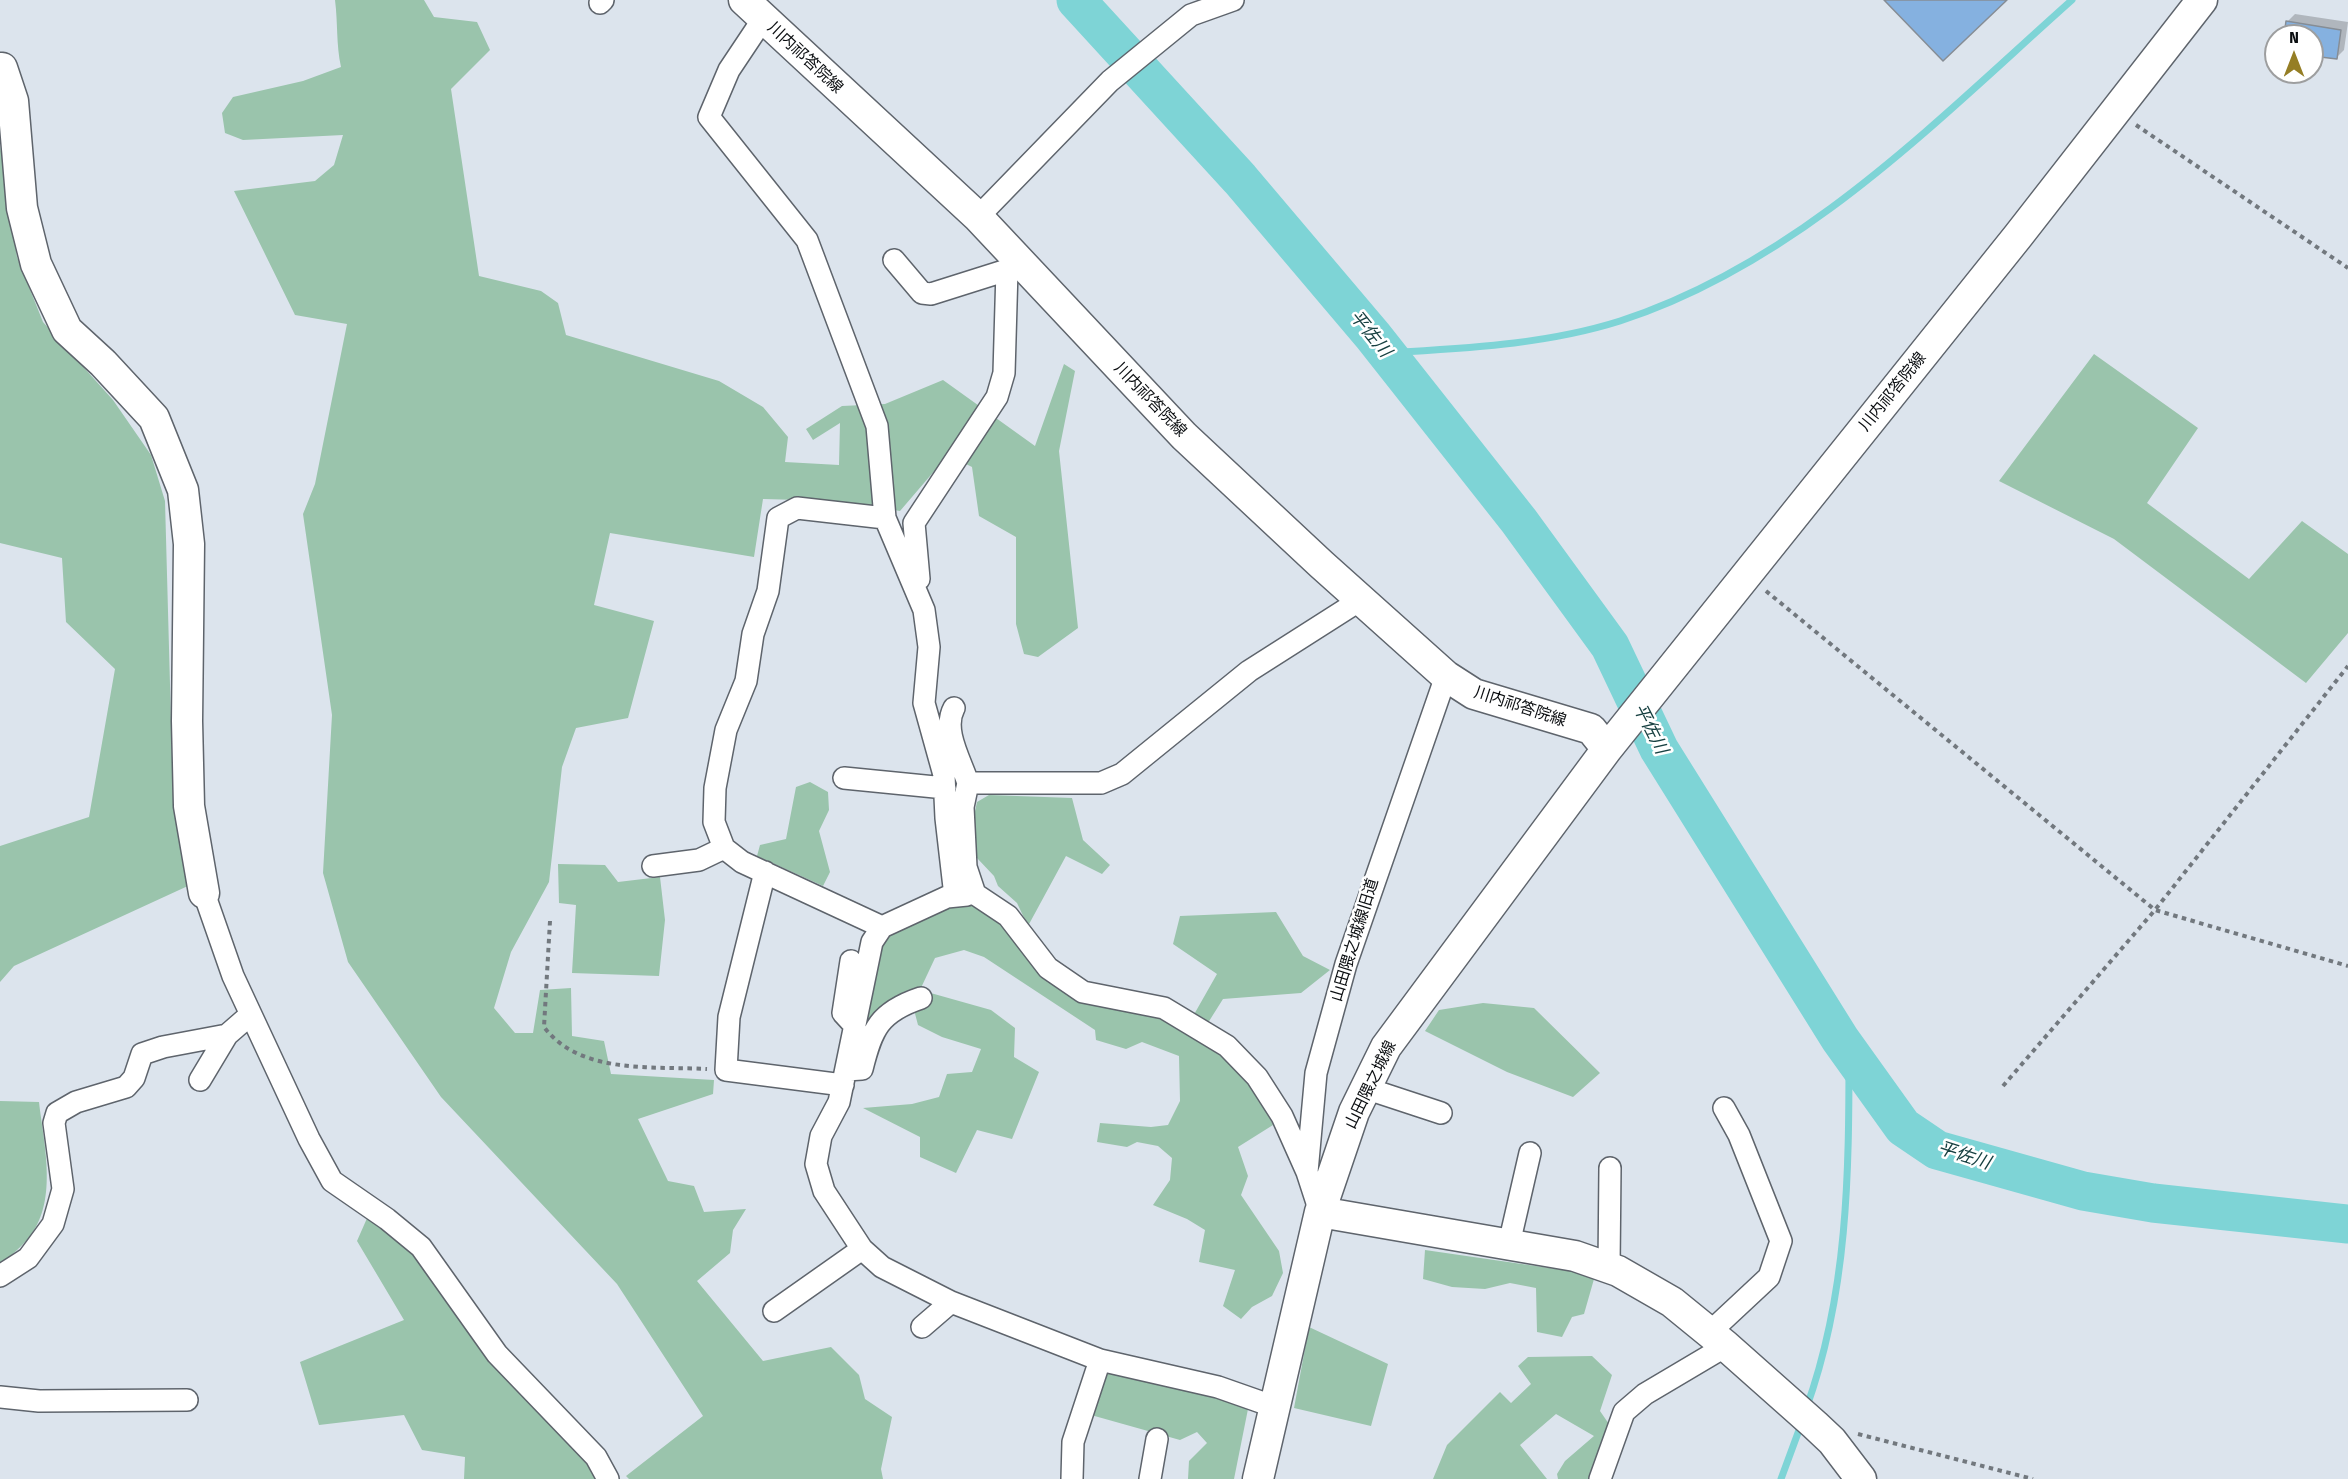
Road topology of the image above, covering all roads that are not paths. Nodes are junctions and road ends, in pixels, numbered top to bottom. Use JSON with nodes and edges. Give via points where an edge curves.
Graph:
{"nodes":[{"id":1,"x":1233,"y":0,"type":"edge"},
{"id":2,"x":2202,"y":0,"type":"edge"},
{"id":3,"x":754,"y":10,"type":"edge"},
{"id":4,"x":1,"y":66,"type":"edge"},
{"id":5,"x":978,"y":217,"type":"junction"},
{"id":6,"x":894,"y":260,"type":"dead end"},
{"id":7,"x":1011,"y":264,"type":"junction"},
{"id":8,"x":885,"y":518,"type":"junction"},
{"id":9,"x":1362,"y":599,"type":"junction"},
{"id":10,"x":924,"y":610,"type":"junction"},
{"id":11,"x":1446,"y":676,"type":"junction"},
{"id":12,"x":954,"y":708,"type":"dead end"},
{"id":13,"x":1616,"y":739,"type":"junction"},
{"id":14,"x":844,"y":778,"type":"dead end"},
{"id":15,"x":968,"y":783,"type":"junction"},
{"id":16,"x":945,"y":788,"type":"junction"},
{"id":17,"x":724,"y":848,"type":"junction"},
{"id":18,"x":653,"y":866,"type":"dead end"},
{"id":19,"x":765,"y":872,"type":"junction"},
{"id":20,"x":204,"y":893,"type":"joint"},
{"id":21,"x":965,"y":895,"type":"junction"},
{"id":22,"x":882,"y":927,"type":"junction"},
{"id":23,"x":850,"y":961,"type":"dead end"},
{"id":24,"x":921,"y":998,"type":"dead end"},
{"id":25,"x":250,"y":1014,"type":"junction"},
{"id":26,"x":855,"y":1026,"type":"junction"},
{"id":27,"x":227,"y":1035,"type":"junction"},
{"id":28,"x":844,"y":1077,"type":"junction"},
{"id":29,"x":200,"y":1080,"type":"dead end"},
{"id":30,"x":1365,"y":1088,"type":"junction"},
{"id":31,"x":1724,"y":1108,"type":"dead end"},
{"id":32,"x":1442,"y":1113,"type":"dead end"},
{"id":33,"x":1530,"y":1153,"type":"dead end"},
{"id":34,"x":1610,"y":1168,"type":"dead end"},
{"id":35,"x":1307,"y":1172,"type":"junction"},
{"id":36,"x":1320,"y":1212,"type":"junction"},
{"id":37,"x":1509,"y":1244,"type":"junction"},
{"id":38,"x":862,"y":1249,"type":"junction"},
{"id":39,"x":1609,"y":1268,"type":"junction"},
{"id":40,"x":0,"y":1276,"type":"edge"},
{"id":41,"x":951,"y":1302,"type":"junction"},
{"id":42,"x":774,"y":1311,"type":"dead end"},
{"id":43,"x":922,"y":1327,"type":"dead end"},
{"id":44,"x":1718,"y":1340,"type":"junction"},
{"id":45,"x":1100,"y":1360,"type":"junction"},
{"id":46,"x":0,"y":1397,"type":"edge"},
{"id":47,"x":187,"y":1400,"type":"dead end"},
{"id":48,"x":1275,"y":1407,"type":"junction"},
{"id":49,"x":1157,"y":1438,"type":"dead end"},
{"id":50,"x":608,"y":1479,"type":"edge"},
{"id":51,"x":1072,"y":1479,"type":"edge"},
{"id":52,"x":1150,"y":1479,"type":"edge"},
{"id":53,"x":1258,"y":1479,"type":"edge"},
{"id":54,"x":1600,"y":1479,"type":"edge"},
{"id":55,"x":1861,"y":1479,"type":"edge"}],
"edges":[{"from":1,"to":5,"type":"street","via":[[1191,15],[1110,81]]},
{"from":2,"to":13,"type":"main road","name":"川内祁答院線"},
{"from":3,"to":5,"type":"main road","name":"川内祁答院線"},
{"from":3,"to":8,"type":"street","via":[[708,117],[807,240],[877,426]]},
{"from":4,"to":20,"type":"main road","via":[[13,101],[22,208],[36,264],[67,330],[104,363],[154,418],[183,490],[189,544],[189,806]]},
{"from":5,"to":7,"type":"main road","name":"川内祁答院線"},
{"from":6,"to":7,"type":"street","via":[[922,293],[931,294]]},
{"from":7,"to":9,"type":"main road","name":"川内祁答院線","via":[[1184,436]]},
{"from":7,"to":10,"type":"street","via":[[1004,373],[997,397],[915,523],[915,556]]},
{"from":8,"to":10,"type":"street"},
{"from":8,"to":17,"type":"street","via":[[797,508],[778,518],[768,591],[753,634],[746,681],[726,730],[715,788],[714,822]]},
{"from":9,"to":11,"type":"main road","name":"川内祁答院線"},
{"from":9,"to":15,"type":"street","via":[[1249,670],[1122,774],[1101,783]]},
{"from":10,"to":16,"type":"street","via":[[929,647],[924,703]]},
{"from":11,"to":13,"type":"main road","name":"川内祁答院線","via":[[1483,698]]},
{"from":11,"to":35,"type":"street","name":"山田隈之城線旧道","via":[[1346,964],[1316,1072]]},
{"from":12,"to":15,"type":"street","via":[[949,718],[950,730]]},
{"from":13,"to":30,"type":"main road","name":"山田隈之城線","via":[[1386,1047]]},
{"from":14,"to":16,"type":"street"},
{"from":15,"to":21,"type":"street","via":[[963,807]]},
{"from":16,"to":21,"type":"street"},
{"from":17,"to":18,"type":"street","via":[[699,860]]},
{"from":17,"to":19,"type":"street"},
{"from":19,"to":22,"type":"street"},
{"from":19,"to":28,"type":"street","via":[[729,1017],[726,1070]]},
{"from":20,"to":25,"type":"street"},
{"from":21,"to":22,"type":"street","via":[[947,897]]},
{"from":21,"to":35,"type":"street","via":[[1008,916],[1048,968],[1083,992],[1164,1008],[1227,1046],[1257,1077],[1282,1116]]},
{"from":22,"to":26,"type":"street","via":[[873,942]]},
{"from":23,"to":26,"type":"street","via":[[843,1013]]},
{"from":24,"to":28,"type":"street","via":[[899,1005],[882,1019],[870,1038],[862,1069]]},
{"from":25,"to":27,"type":"street"},
{"from":25,"to":50,"type":"street","via":[[332,1181],[421,1246],[497,1354],[596,1457]]},
{"from":26,"to":28,"type":"street"},
{"from":27,"to":29,"type":"street"},
{"from":27,"to":40,"type":"street","via":[[142,1054],[134,1078],[126,1087],[76,1102],[57,1113],[54,1123],[63,1189],[53,1224],[28,1258]]},
{"from":28,"to":38,"type":"street","via":[[839,1102],[821,1136],[816,1164],[824,1191]]},
{"from":30,"to":32,"type":"street"},
{"from":30,"to":36,"type":"main road","name":"山田隈之城線"},
{"from":31,"to":44,"type":"street","via":[[1739,1135],[1781,1241],[1769,1277]]},
{"from":33,"to":37,"type":"street"},
{"from":34,"to":39,"type":"street"},
{"from":35,"to":36,"type":"street","name":"山田隈之城線旧道"},
{"from":36,"to":37,"type":"main road"},
{"from":36,"to":48,"type":"main road","name":"山田隈之城線"},
{"from":37,"to":39,"type":"main road","via":[[1575,1256]]},
{"from":38,"to":41,"type":"street","via":[[882,1267]]},
{"from":38,"to":42,"type":"street"},
{"from":39,"to":44,"type":"main road","via":[[1672,1302]]},
{"from":41,"to":43,"type":"street"},
{"from":41,"to":45,"type":"street"},
{"from":44,"to":54,"type":"street","via":[[1624,1412]]},
{"from":44,"to":55,"type":"main road","via":[[1814,1424]]},
{"from":45,"to":48,"type":"street","via":[[1218,1387]]},
{"from":45,"to":51,"type":"street","via":[[1073,1442]]},
{"from":46,"to":47,"type":"street","via":[[39,1401]]},
{"from":48,"to":53,"type":"main road","name":"山田隈之城線"},
{"from":49,"to":52,"type":"street"}]}
